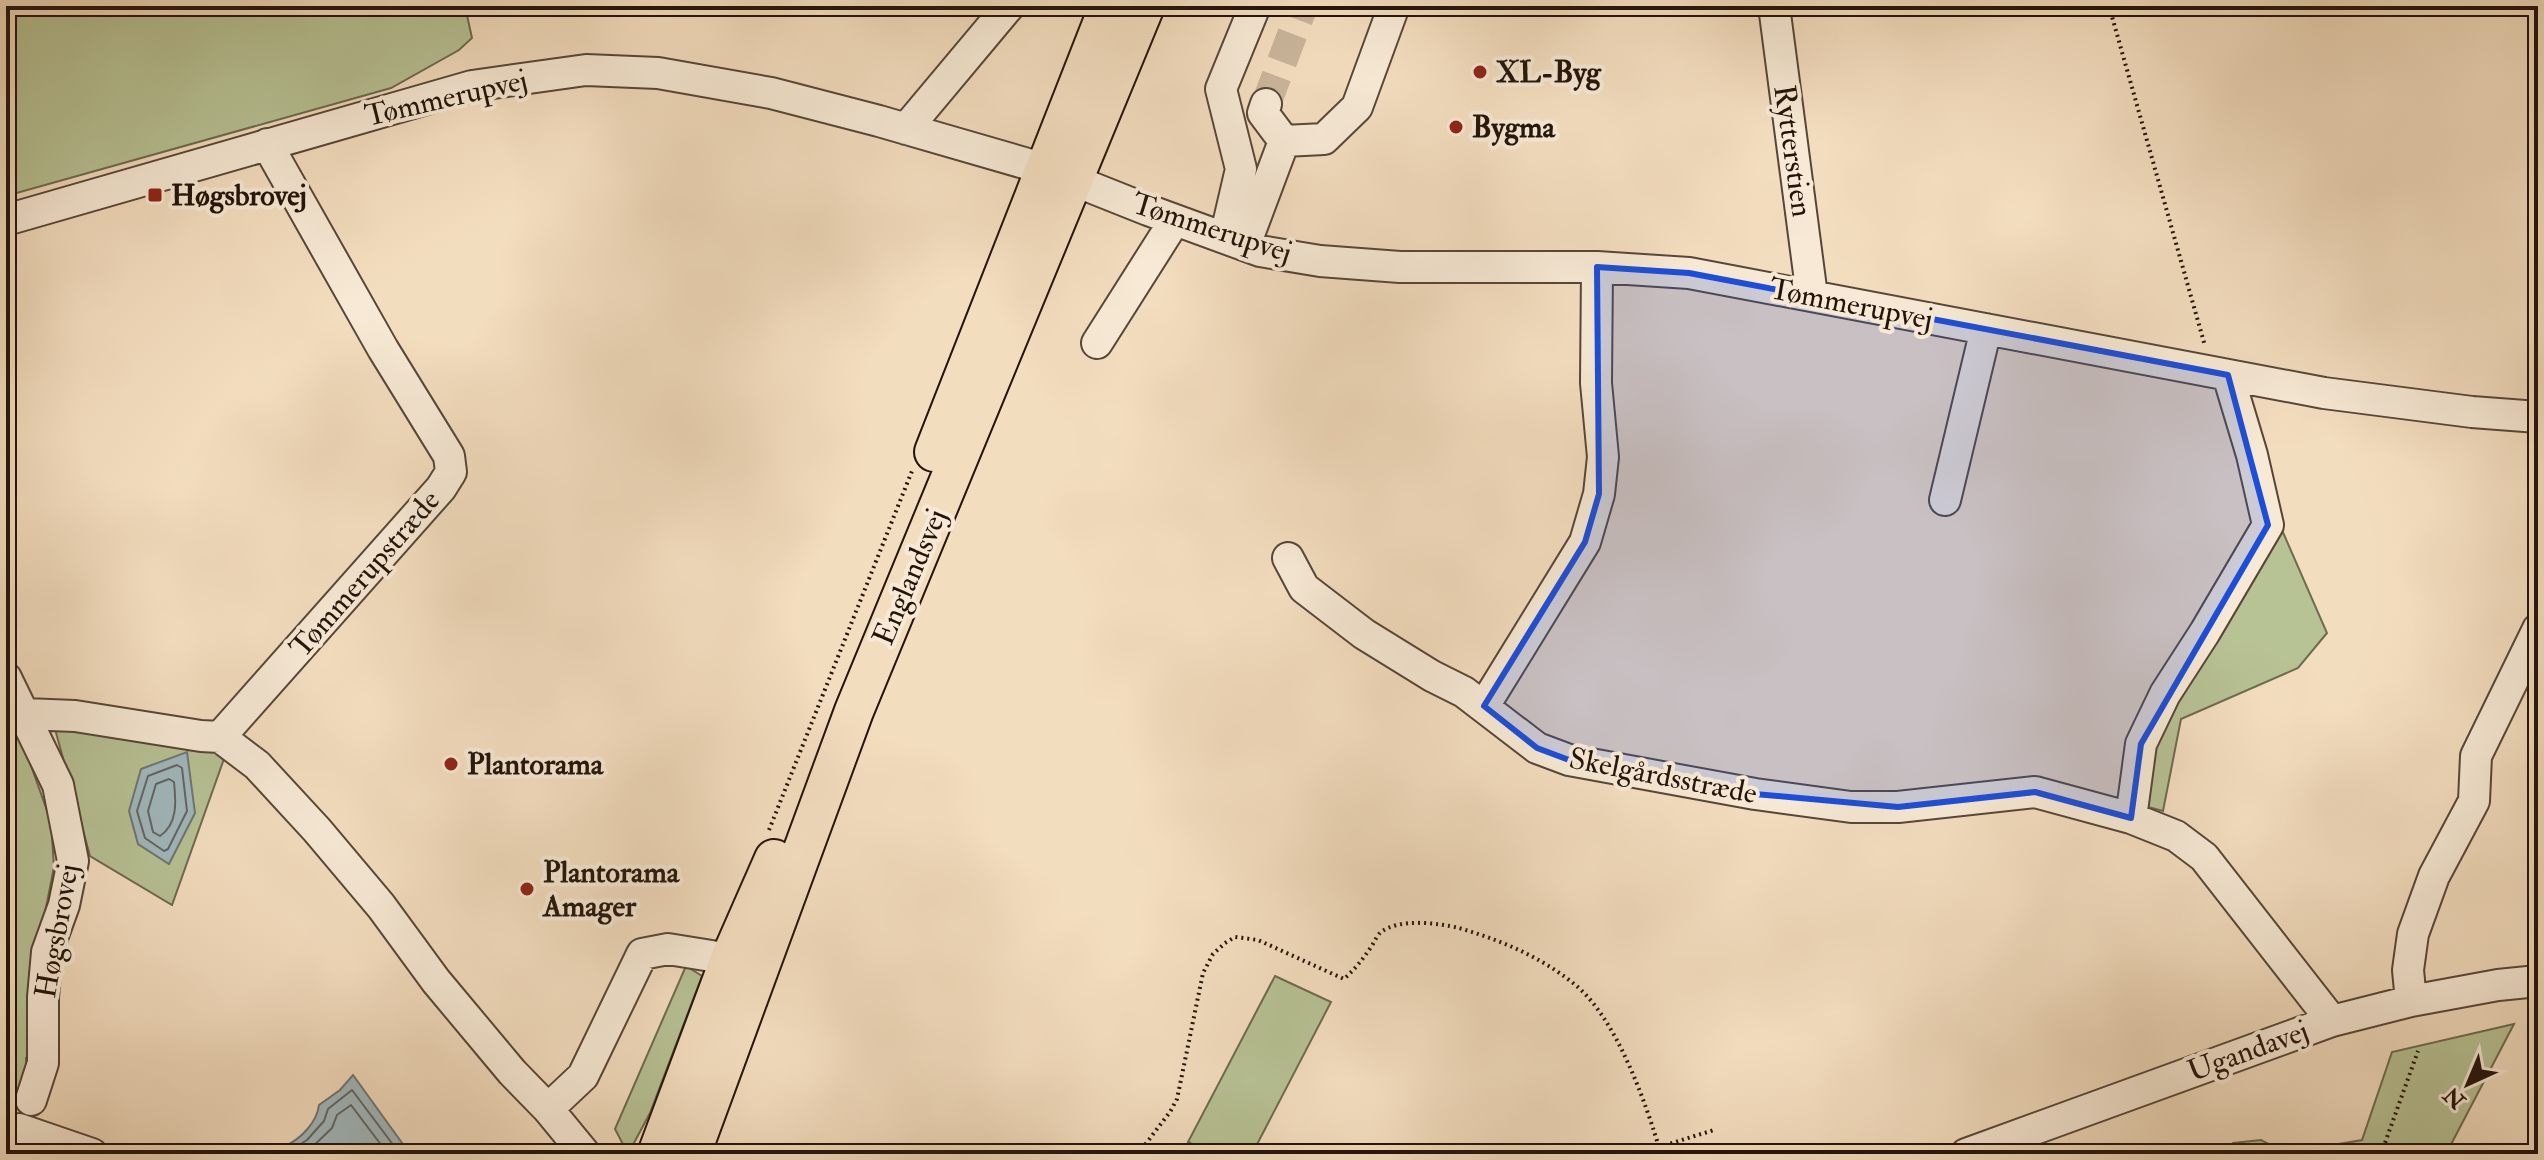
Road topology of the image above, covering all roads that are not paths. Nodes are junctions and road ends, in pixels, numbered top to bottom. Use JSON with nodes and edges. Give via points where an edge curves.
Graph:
{"nodes":[{"id":1,"x":1009,"y":6,"type":"edge"},
{"id":2,"x":1109,"y":6,"type":"edge"},
{"id":3,"x":1145,"y":6,"type":"edge"},
{"id":4,"x":1255,"y":6,"type":"edge"},
{"id":5,"x":1394,"y":6,"type":"edge"},
{"id":6,"x":1774,"y":6,"type":"edge"},
{"id":7,"x":1224,"y":103,"type":"junction"},
{"id":8,"x":906,"y":129,"type":"junction"},
{"id":9,"x":1284,"y":141,"type":"junction"},
{"id":10,"x":267,"y":144,"type":"junction"},
{"id":11,"x":1060,"y":174,"type":"junction"},
{"id":12,"x":6,"y":220,"type":"edge"},
{"id":13,"x":1175,"y":220,"type":"junction"},
{"id":14,"x":1235,"y":241,"type":"junction"},
{"id":15,"x":1597,"y":267,"type":"junction"},
{"id":16,"x":1812,"y":296,"type":"junction"},
{"id":17,"x":1986,"y":329,"type":"junction"},
{"id":18,"x":1097,"y":343,"type":"dead end"},
{"id":19,"x":2220,"y":374,"type":"junction"},
{"id":20,"x":2538,"y":417,"type":"edge"},
{"id":21,"x":1945,"y":500,"type":"dead end"},
{"id":22,"x":1288,"y":558,"type":"dead end"},
{"id":23,"x":2538,"y":629,"type":"edge"},
{"id":24,"x":6,"y":678,"type":"edge"},
{"id":25,"x":1484,"y":706,"type":"junction"},
{"id":26,"x":25,"y":714,"type":"junction"},
{"id":27,"x":220,"y":737,"type":"junction"},
{"id":28,"x":2131,"y":818,"type":"junction"},
{"id":29,"x":744,"y":964,"type":"junction"},
{"id":30,"x":2538,"y":981,"type":"edge"},
{"id":31,"x":2411,"y":1001,"type":"junction"},
{"id":32,"x":2332,"y":1021,"type":"junction"},
{"id":33,"x":31,"y":1100,"type":"dead end"},
{"id":34,"x":548,"y":1109,"type":"junction"},
{"id":35,"x":12,"y":1139,"type":"edge"},
{"id":36,"x":92,"y":1154,"type":"edge"},
{"id":37,"x":585,"y":1154,"type":"edge"},
{"id":38,"x":657,"y":1154,"type":"edge"},
{"id":39,"x":691,"y":1154,"type":"edge"},
{"id":40,"x":1966,"y":1154,"type":"edge"}],
"edges":[{"from":1,"to":8,"type":"street"},
{"from":2,"to":11,"type":"main road","name":"Englandsvej"},
{"from":3,"to":11,"type":"main road","name":"Englandsvej"},
{"from":4,"to":7,"type":"street","via":[[1221,89]]},
{"from":5,"to":9,"type":"street","via":[[1357,107],[1324,139]]},
{"from":6,"to":16,"type":"street","name":"Rytterstien"},
{"from":7,"to":9,"type":"street","via":[[1265,108]]},
{"from":7,"to":14,"type":"street","via":[[1241,169]]},
{"from":8,"to":10,"type":"street","name":"Tømmerupvej","via":[[771,93],[658,73],[586,70],[472,86]]},
{"from":8,"to":11,"type":"street","name":"Tømmerupvej"},
{"from":9,"to":14,"type":"street"},
{"from":10,"to":12,"type":"street","name":"Tømmerupvej"},
{"from":10,"to":27,"type":"street","name":"Tømmerupstræde","via":[[449,456],[451,472]]},
{"from":11,"to":13,"type":"street","name":"Tømmerupvej"},
{"from":11,"to":29,"type":"main road","name":"Englandsvej","via":[[854,711]]},
{"from":13,"to":14,"type":"street","name":"Tømmerupvej"},
{"from":13,"to":18,"type":"street"},
{"from":14,"to":15,"type":"street","name":"Tømmerupvej","via":[[1260,251],[1320,261],[1400,267]]},
{"from":15,"to":16,"type":"street","name":"Tømmerupvej","via":[[1689,273]]},
{"from":15,"to":25,"type":"street","via":[[1596,383],[1603,457],[1599,494],[1585,542]]},
{"from":16,"to":17,"type":"street","name":"Tømmerupvej"},
{"from":17,"to":19,"type":"street","name":"Tømmerupvej"},
{"from":17,"to":21,"type":"street"},
{"from":19,"to":20,"type":"street","name":"Tømmerupvej","via":[[2353,397]]},
{"from":19,"to":28,"type":"street","via":[[2252,455],[2268,525],[2165,694],[2141,744]]},
{"from":22,"to":25,"type":"street","name":"Skelgårdsstræde","via":[[1304,588],[1364,634]]},
{"from":23,"to":31,"type":"street","via":[[2476,756],[2474,801],[2434,876],[2413,934]]},
{"from":24,"to":26,"type":"street","name":"Høgsbrovej"},
{"from":25,"to":28,"type":"street","name":"Skelgårdsstræde","via":[[1537,748],[1569,760],[1755,794],[1851,807],[1898,807],[2035,792]]},
{"from":26,"to":27,"type":"street"},
{"from":26,"to":33,"type":"street","name":"Høgsbrovej","via":[[58,785],[73,861],[47,952],[43,1063]]},
{"from":27,"to":34,"type":"street","via":[[257,765],[317,830],[502,1061]]},
{"from":28,"to":32,"type":"street","name":"Skelgårdsstræde","via":[[2176,836],[2204,857]]},
{"from":29,"to":34,"type":"street","via":[[668,949],[642,954],[583,1076]]},
{"from":29,"to":38,"type":"main road","name":"Englandsvej"},
{"from":29,"to":39,"type":"main road","name":"Englandsvej"},
{"from":30,"to":31,"type":"street","name":"Ugandavej"},
{"from":31,"to":32,"type":"street","name":"Ugandavej"},
{"from":32,"to":40,"type":"street","name":"Ugandavej"},
{"from":34,"to":37,"type":"street"},
{"from":35,"to":36,"type":"street"}]}
